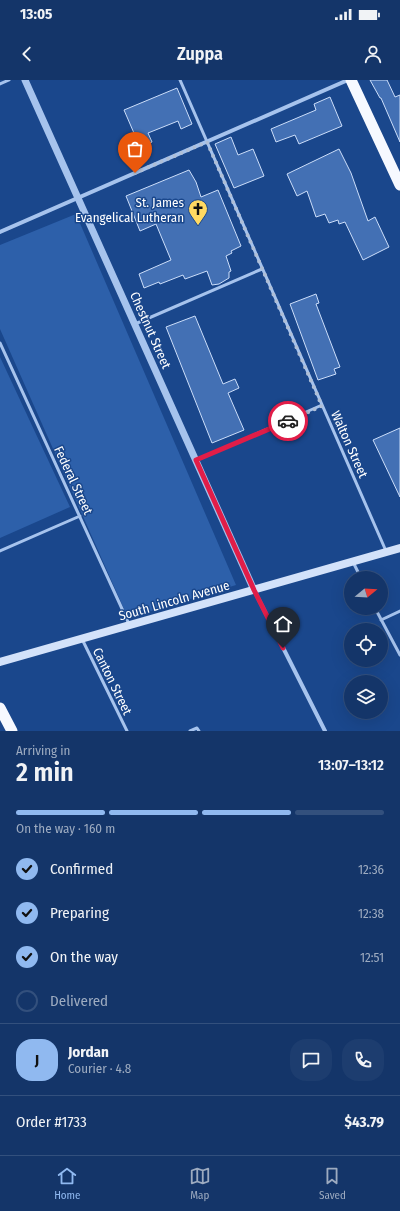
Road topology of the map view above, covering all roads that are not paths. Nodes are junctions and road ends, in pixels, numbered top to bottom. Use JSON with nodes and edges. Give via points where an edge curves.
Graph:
{"nodes":[{"id":1,"x":9,"y":80,"type":"edge"},
{"id":2,"x":25,"y":80,"type":"edge"},
{"id":3,"x":180,"y":80,"type":"edge"},
{"id":4,"x":350,"y":80,"type":"edge"},
{"id":5,"x":0,"y":84,"type":"edge"},
{"id":6,"x":207,"y":142,"type":"junction"},
{"id":7,"x":400,"y":185,"type":"edge"},
{"id":8,"x":78,"y":198,"type":"junction"},
{"id":9,"x":0,"y":232,"type":"edge"},
{"id":10,"x":262,"y":269,"type":"junction"},
{"id":11,"x":135,"y":324,"type":"junction"},
{"id":12,"x":0,"y":343,"type":"edge"},
{"id":13,"x":322,"y":406,"type":"junction"},
{"id":14,"x":196,"y":460,"type":"junction"},
{"id":15,"x":80,"y":516,"type":"junction"},
{"id":16,"x":400,"y":548,"type":"edge"},
{"id":17,"x":0,"y":551,"type":"edge"},
{"id":18,"x":386,"y":553,"type":"junction"},
{"id":19,"x":353,"y":562,"type":"junction"},
{"id":20,"x":358,"y":571,"type":"edge"},
{"id":21,"x":254,"y":590,"type":"junction"},
{"id":22,"x":400,"y":611,"type":"edge"},
{"id":23,"x":378,"y":615,"type":"edge"},
{"id":24,"x":381,"y":620,"type":"junction"},
{"id":25,"x":129,"y":625,"type":"junction"},
{"id":26,"x":82,"y":639,"type":"junction"},
{"id":27,"x":400,"y":655,"type":"edge"},
{"id":28,"x":0,"y":662,"type":"edge"},
{"id":29,"x":0,"y":708,"type":"edge"},
{"id":30,"x":198,"y":729,"type":"edge"},
{"id":31,"x":12,"y":731,"type":"edge"},
{"id":32,"x":127,"y":731,"type":"edge"},
{"id":33,"x":190,"y":731,"type":"edge"},
{"id":34,"x":325,"y":731,"type":"edge"}],
"edges":[{"from":1,"to":5,"type":"lane"},
{"from":2,"to":8,"type":"street","name":"Chestnut Street"},
{"from":3,"to":6,"type":"lane","name":"Walton Street"},
{"from":4,"to":6,"type":"street"},
{"from":4,"to":7,"type":"highway"},
{"from":6,"to":8,"type":"street"},
{"from":6,"to":10,"type":"lane","name":"Walton Street"},
{"from":8,"to":9,"type":"street"},
{"from":8,"to":11,"type":"street","name":"Chestnut Street"},
{"from":10,"to":11,"type":"lane"},
{"from":10,"to":13,"type":"lane","name":"Walton Street"},
{"from":11,"to":14,"type":"street","name":"Chestnut Street"},
{"from":12,"to":15,"type":"lane","name":"Federal Street"},
{"from":13,"to":14,"type":"lane"},
{"from":13,"to":18,"type":"lane","name":"Walton Street"},
{"from":14,"to":21,"type":"street","name":"Chestnut Street"},
{"from":15,"to":17,"type":"lane"},
{"from":15,"to":25,"type":"lane","name":"Federal Street"},
{"from":16,"to":18,"type":"main road","name":"South Lincoln Avenue"},
{"from":18,"to":19,"type":"main road","name":"South Lincoln Avenue"},
{"from":19,"to":20,"type":"lane"},
{"from":19,"to":21,"type":"main road","name":"South Lincoln Avenue"},
{"from":21,"to":25,"type":"main road","name":"South Lincoln Avenue"},
{"from":21,"to":34,"type":"street"},
{"from":22,"to":24,"type":"lane"},
{"from":23,"to":24,"type":"lane"},
{"from":24,"to":27,"type":"lane"},
{"from":25,"to":26,"type":"main road","name":"South Lincoln Avenue"},
{"from":26,"to":28,"type":"main road","name":"South Lincoln Avenue"},
{"from":26,"to":32,"type":"lane","name":"Canton Street"},
{"from":29,"to":31,"type":"highway"},
{"from":30,"to":33,"type":"lane"}]}
